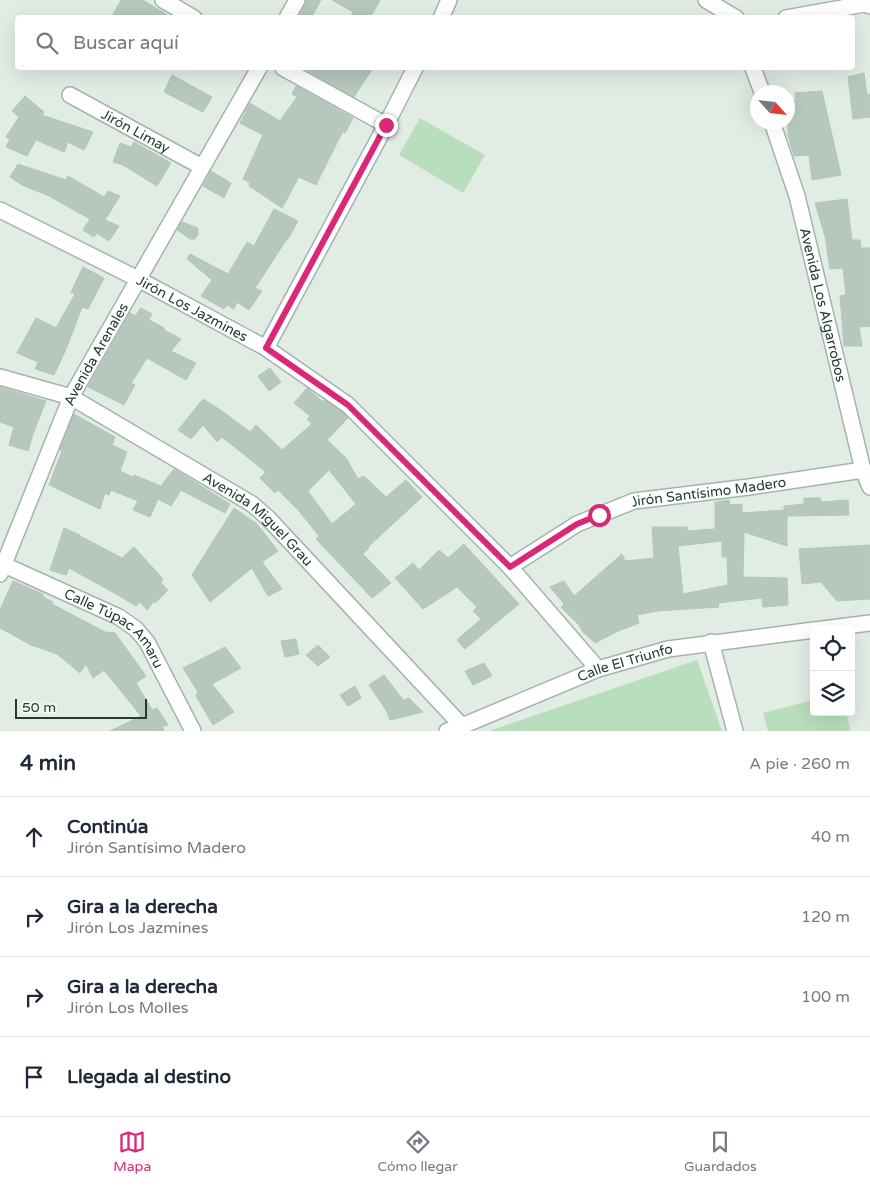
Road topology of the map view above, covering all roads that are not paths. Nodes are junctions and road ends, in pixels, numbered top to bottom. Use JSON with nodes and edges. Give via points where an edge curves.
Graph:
{"nodes":[{"id":1,"x":163,"y":0,"type":"edge"},
{"id":2,"x":297,"y":0,"type":"edge"},
{"id":3,"x":450,"y":0,"type":"edge"},
{"id":4,"x":706,"y":0,"type":"edge"},
{"id":5,"x":730,"y":0,"type":"edge"},
{"id":6,"x":870,"y":6,"type":"edge"},
{"id":7,"x":189,"y":15,"type":"edge"},
{"id":8,"x":289,"y":15,"type":"edge"},
{"id":9,"x":442,"y":15,"type":"edge"},
{"id":10,"x":731,"y":15,"type":"edge"},
{"id":11,"x":735,"y":15,"type":"edge"},
{"id":12,"x":803,"y":15,"type":"edge"},
{"id":13,"x":258,"y":70,"type":"edge"},
{"id":14,"x":287,"y":70,"type":"edge"},
{"id":15,"x":414,"y":70,"type":"edge"},
{"id":16,"x":755,"y":70,"type":"edge"},
{"id":17,"x":760,"y":85,"type":"edge"},
{"id":18,"x":70,"y":95,"type":"dead end"},
{"id":19,"x":386,"y":125,"type":"junction"},
{"id":20,"x":775,"y":130,"type":"edge"},
{"id":21,"x":202,"y":167,"type":"junction"},
{"id":22,"x":0,"y":210,"type":"edge"},
{"id":23,"x":138,"y":279,"type":"junction"},
{"id":24,"x":266,"y":348,"type":"junction"},
{"id":25,"x":0,"y":377,"type":"edge"},
{"id":26,"x":71,"y":397,"type":"junction"},
{"id":27,"x":863,"y":470,"type":"junction"},
{"id":28,"x":870,"y":487,"type":"edge"},
{"id":29,"x":1,"y":567,"type":"edge"},
{"id":30,"x":510,"y":567,"type":"junction"},
{"id":31,"x":870,"y":623,"type":"edge"},
{"id":32,"x":846,"y":626,"type":"edge"},
{"id":33,"x":810,"y":630,"type":"edge"},
{"id":34,"x":711,"y":642,"type":"junction"},
{"id":35,"x":598,"y":669,"type":"junction"},
{"id":36,"x":462,"y":728,"type":"edge"},
{"id":37,"x":192,"y":731,"type":"edge"},
{"id":38,"x":447,"y":731,"type":"edge"},
{"id":39,"x":734,"y":731,"type":"edge"}],
"edges":[{"from":1,"to":7,"type":"street"},
{"from":2,"to":8,"type":"street"},
{"from":3,"to":9,"type":"street"},
{"from":4,"to":10,"type":"street"},
{"from":5,"to":11,"type":"street"},
{"from":6,"to":12,"type":"street","via":[[864,4]]},
{"from":13,"to":21,"type":"street","name":"Avenida Arenales"},
{"from":14,"to":19,"type":"street"},
{"from":15,"to":19,"type":"street"},
{"from":16,"to":17,"type":"street"},
{"from":18,"to":21,"type":"street","name":"Jirón Limay"},
{"from":19,"to":24,"type":"street"},
{"from":20,"to":27,"type":"street","name":"Avenida Los Algarrobos","via":[[797,196]]},
{"from":21,"to":23,"type":"street","name":"Avenida Arenales"},
{"from":22,"to":23,"type":"street","name":"Jirón Los Jazmines"},
{"from":23,"to":24,"type":"street","name":"Jirón Los Jazmines"},
{"from":23,"to":26,"type":"street","name":"Avenida Arenales"},
{"from":24,"to":30,"type":"street","name":"Jirón Los Jazmines","via":[[348,405]]},
{"from":25,"to":26,"type":"street","name":"Avenida Miguel Grau"},
{"from":26,"to":29,"type":"street","name":"Avenida Arenales"},
{"from":26,"to":36,"type":"street","name":"Avenida Miguel Grau","via":[[258,508]]},
{"from":27,"to":28,"type":"street","name":"Avenida Los Algarrobos"},
{"from":27,"to":30,"type":"street","name":"Jirón Santísimo Madero","via":[[749,488],[634,501],[577,524]]},
{"from":29,"to":37,"type":"street","name":"Calle Túpac Amaru","via":[[120,617],[136,629],[147,642]]},
{"from":30,"to":35,"type":"street","name":"Jirón Los Jazmines"},
{"from":31,"to":32,"type":"street","name":"Calle El Triunfo"},
{"from":33,"to":34,"type":"street","name":"Calle El Triunfo"},
{"from":34,"to":35,"type":"street","name":"Calle El Triunfo","via":[[668,649]]},
{"from":34,"to":39,"type":"street"},
{"from":35,"to":36,"type":"street","name":"Calle El Triunfo"},
{"from":36,"to":38,"type":"street","name":"Calle El Triunfo"}]}
